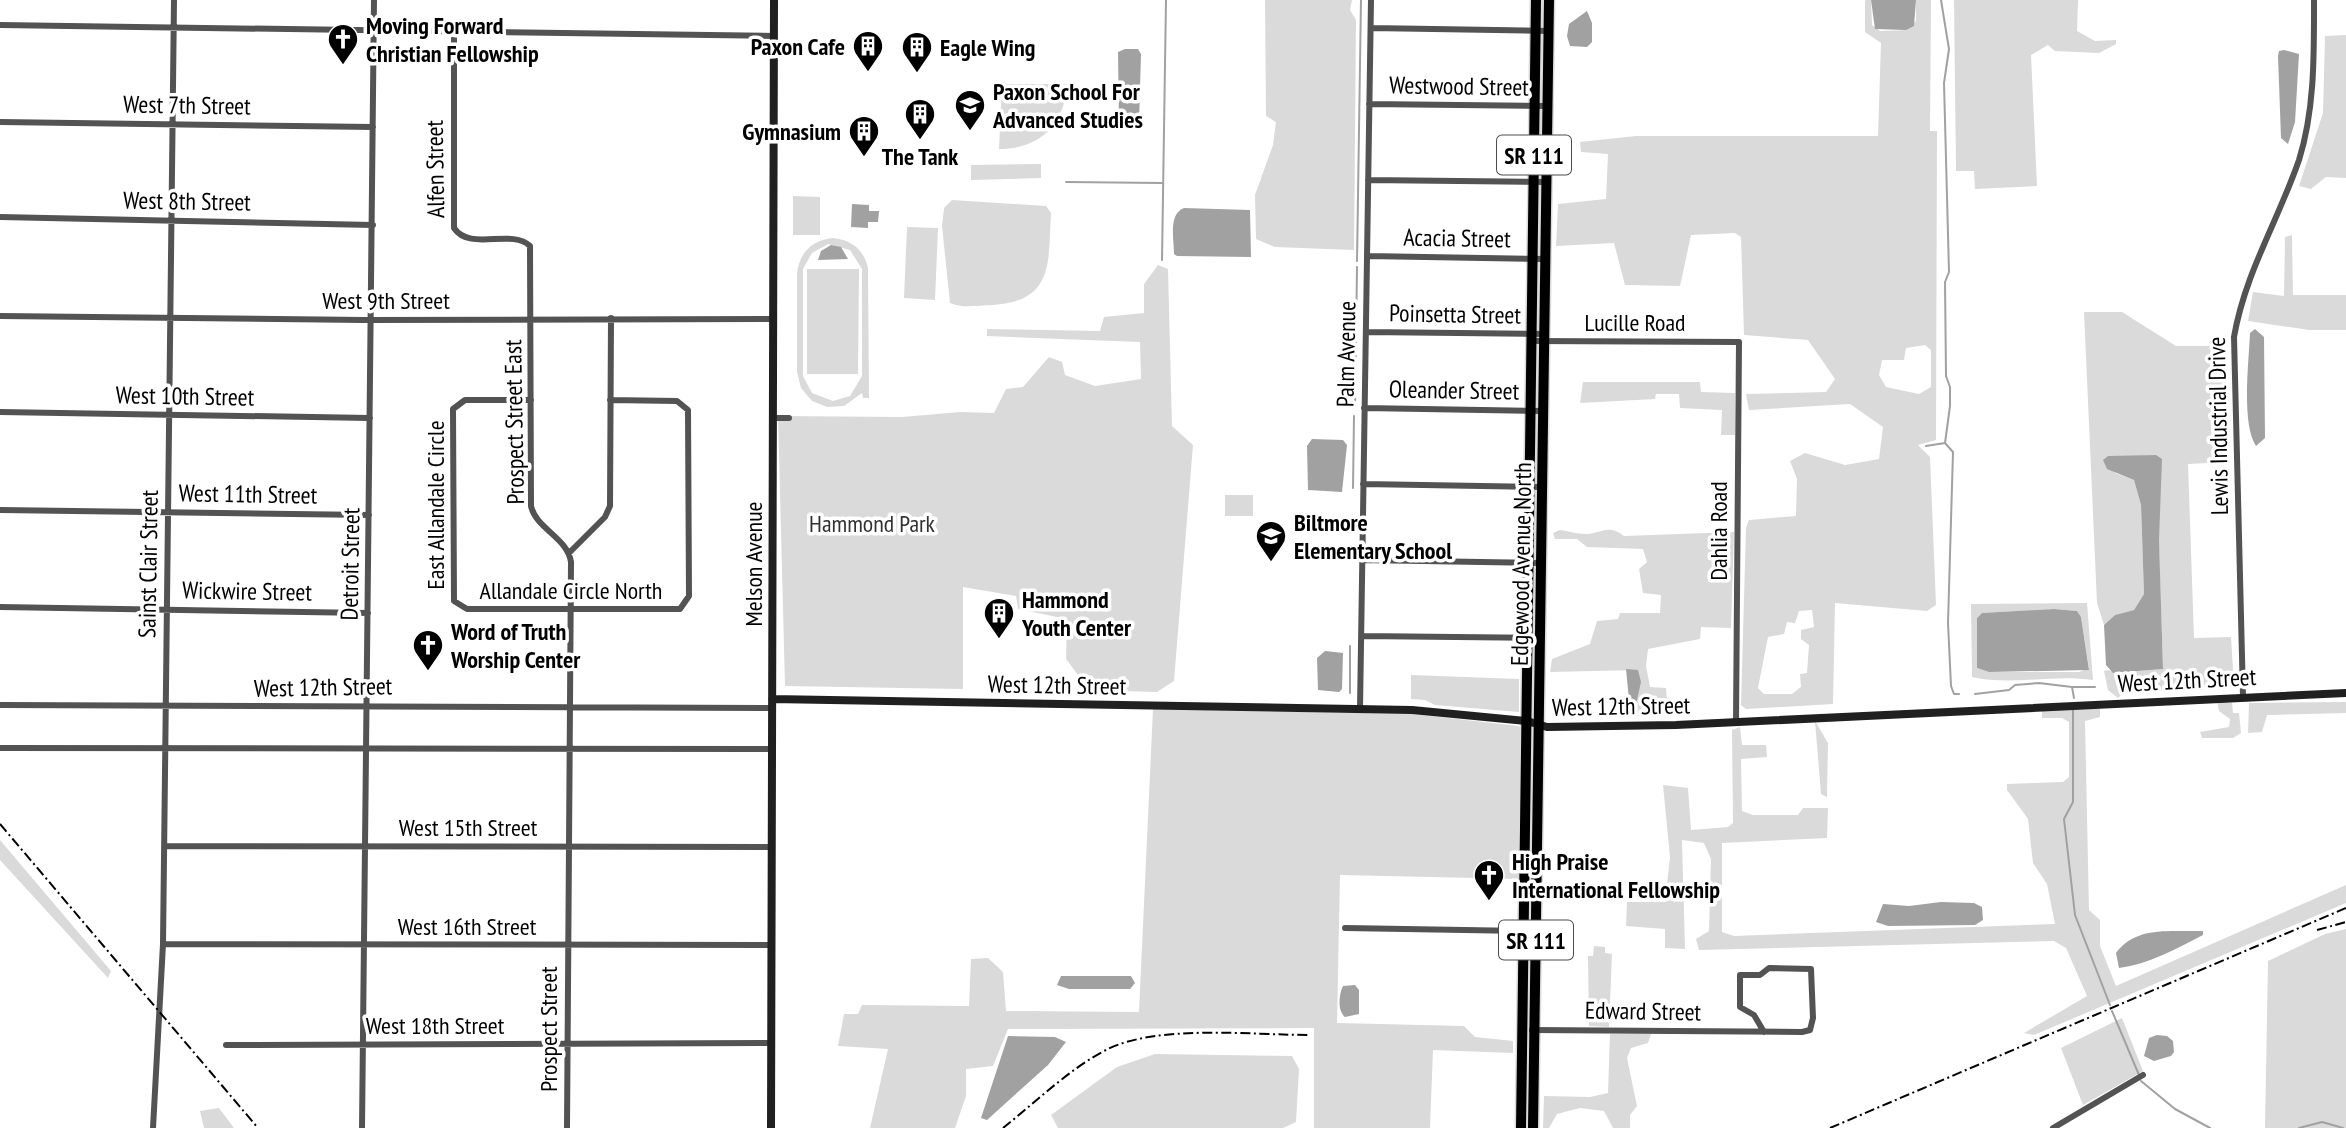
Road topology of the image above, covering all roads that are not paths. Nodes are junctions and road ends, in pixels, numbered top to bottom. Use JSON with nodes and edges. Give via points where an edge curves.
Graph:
{"nodes":[{"id":1,"x":174,"y":0,"type":"edge"},
{"id":2,"x":374,"y":0,"type":"edge"},
{"id":3,"x":774,"y":0,"type":"edge"},
{"id":4,"x":1371,"y":0,"type":"edge"},
{"id":5,"x":1536,"y":0,"type":"edge"},
{"id":6,"x":1549,"y":0,"type":"edge"},
{"id":7,"x":2314,"y":0,"type":"edge"},
{"id":8,"x":0,"y":25,"type":"edge"},
{"id":9,"x":174,"y":27,"type":"junction"},
{"id":10,"x":1371,"y":27,"type":"junction"},
{"id":11,"x":374,"y":30,"type":"junction"},
{"id":12,"x":454,"y":31,"type":"junction"},
{"id":13,"x":1536,"y":31,"type":"junction"},
{"id":14,"x":1549,"y":31,"type":"junction"},
{"id":15,"x":774,"y":36,"type":"junction"},
{"id":16,"x":1369,"y":104,"type":"junction"},
{"id":17,"x":1535,"y":106,"type":"junction"},
{"id":18,"x":1548,"y":106,"type":"junction"},
{"id":19,"x":0,"y":122,"type":"edge"},
{"id":20,"x":173,"y":124,"type":"junction"},
{"id":21,"x":373,"y":127,"type":"junction"},
{"id":22,"x":1368,"y":180,"type":"junction"},
{"id":23,"x":1534,"y":182,"type":"junction"},
{"id":24,"x":1547,"y":182,"type":"junction"},
{"id":25,"x":0,"y":217,"type":"edge"},
{"id":26,"x":172,"y":220,"type":"junction"},
{"id":27,"x":373,"y":225,"type":"junction"},
{"id":28,"x":1367,"y":256,"type":"junction"},
{"id":29,"x":1533,"y":258,"type":"junction"},
{"id":30,"x":1546,"y":259,"type":"junction"},
{"id":31,"x":0,"y":316,"type":"edge"},
{"id":32,"x":171,"y":318,"type":"junction"},
{"id":33,"x":531,"y":318,"type":"junction"},
{"id":34,"x":611,"y":318,"type":"junction"},
{"id":35,"x":371,"y":319,"type":"junction"},
{"id":36,"x":773,"y":319,"type":"junction"},
{"id":37,"x":1366,"y":332,"type":"junction"},
{"id":38,"x":1532,"y":338,"type":"junction"},
{"id":39,"x":1545,"y":338,"type":"junction"},
{"id":40,"x":1739,"y":342,"type":"joint"},
{"id":41,"x":531,"y":400,"type":"junction"},
{"id":42,"x":610,"y":400,"type":"junction"},
{"id":43,"x":1364,"y":408,"type":"junction"},
{"id":44,"x":1531,"y":411,"type":"junction"},
{"id":45,"x":1544,"y":411,"type":"junction"},
{"id":46,"x":0,"y":412,"type":"edge"},
{"id":47,"x":169,"y":415,"type":"junction"},
{"id":48,"x":370,"y":418,"type":"junction"},
{"id":49,"x":773,"y":418,"type":"junction"},
{"id":50,"x":789,"y":418,"type":"dead end"},
{"id":51,"x":1363,"y":484,"type":"junction"},
{"id":52,"x":1530,"y":486,"type":"junction"},
{"id":53,"x":1543,"y":486,"type":"junction"},
{"id":54,"x":0,"y":510,"type":"edge"},
{"id":55,"x":168,"y":512,"type":"junction"},
{"id":56,"x":369,"y":515,"type":"junction"},
{"id":57,"x":569,"y":553,"type":"junction"},
{"id":58,"x":1362,"y":560,"type":"junction"},
{"id":59,"x":1529,"y":562,"type":"junction"},
{"id":60,"x":1542,"y":563,"type":"junction"},
{"id":61,"x":457,"y":605,"type":"joint"},
{"id":62,"x":0,"y":607,"type":"edge"},
{"id":63,"x":167,"y":609,"type":"junction"},
{"id":64,"x":570,"y":610,"type":"junction"},
{"id":65,"x":368,"y":612,"type":"junction"},
{"id":66,"x":1361,"y":636,"type":"junction"},
{"id":67,"x":1528,"y":638,"type":"junction"},
{"id":68,"x":1541,"y":638,"type":"junction"},
{"id":69,"x":2346,"y":693,"type":"edge"},
{"id":70,"x":2243,"y":696,"type":"junction"},
{"id":71,"x":772,"y":704,"type":"junction"},
{"id":72,"x":0,"y":705,"type":"edge"},
{"id":73,"x":368,"y":706,"type":"junction"},
{"id":74,"x":570,"y":706,"type":"junction"},
{"id":75,"x":166,"y":707,"type":"junction"},
{"id":76,"x":1360,"y":709,"type":"junction"},
{"id":77,"x":1527,"y":721,"type":"junction"},
{"id":78,"x":1736,"y":721,"type":"junction"},
{"id":79,"x":1539,"y":727,"type":"junction"},
{"id":80,"x":0,"y":748,"type":"edge"},
{"id":81,"x":772,"y":748,"type":"junction"},
{"id":82,"x":166,"y":749,"type":"junction"},
{"id":83,"x":367,"y":749,"type":"junction"},
{"id":84,"x":570,"y":749,"type":"junction"},
{"id":85,"x":165,"y":846,"type":"junction"},
{"id":86,"x":568,"y":846,"type":"junction"},
{"id":87,"x":366,"y":847,"type":"junction"},
{"id":88,"x":771,"y":847,"type":"junction"},
{"id":89,"x":1524,"y":877,"type":"junction"},
{"id":90,"x":1537,"y":877,"type":"junction"},
{"id":91,"x":1345,"y":928,"type":"dead end"},
{"id":92,"x":1524,"y":931,"type":"junction"},
{"id":93,"x":163,"y":944,"type":"junction"},
{"id":94,"x":567,"y":944,"type":"junction"},
{"id":95,"x":363,"y":945,"type":"junction"},
{"id":96,"x":771,"y":945,"type":"junction"},
{"id":97,"x":1522,"y":1029,"type":"junction"},
{"id":98,"x":1535,"y":1030,"type":"junction"},
{"id":99,"x":1764,"y":1031,"type":"junction"},
{"id":100,"x":567,"y":1043,"type":"junction"},
{"id":101,"x":771,"y":1043,"type":"junction"},
{"id":102,"x":363,"y":1044,"type":"junction"},
{"id":103,"x":226,"y":1045,"type":"dead end"},
{"id":104,"x":2143,"y":1076,"type":"dead end"},
{"id":105,"x":153,"y":1128,"type":"edge"},
{"id":106,"x":362,"y":1128,"type":"edge"},
{"id":107,"x":567,"y":1128,"type":"edge"},
{"id":108,"x":771,"y":1128,"type":"edge"},
{"id":109,"x":1521,"y":1128,"type":"edge"},
{"id":110,"x":1534,"y":1128,"type":"edge"},
{"id":111,"x":2053,"y":1128,"type":"edge"}],
"edges":[{"from":1,"to":9,"type":"street","name":"Sainst Clair Street"},
{"from":2,"to":11,"type":"street","name":"Detroit Street"},
{"from":3,"to":15,"type":"street","name":"Melson Avenue"},
{"from":4,"to":10,"type":"street","name":"Palm Avenue"},
{"from":5,"to":13,"type":"main road","name":"Edgewood Avenue North","number":"SR 111"},
{"from":6,"to":14,"type":"main road","name":"Edgewood Avenue North","number":"SR 111"},
{"from":7,"to":70,"type":"street","name":"Lewis Industrial Drive","via":[[2307,131],[2247,280],[2234,337]]},
{"from":8,"to":9,"type":"street"},
{"from":9,"to":11,"type":"street"},
{"from":9,"to":20,"type":"street","name":"Sainst Clair Street"},
{"from":10,"to":13,"type":"street"},
{"from":10,"to":16,"type":"street","name":"Palm Avenue"},
{"from":11,"to":12,"type":"street"},
{"from":11,"to":21,"type":"street","name":"Detroit Street"},
{"from":12,"to":15,"type":"street"},
{"from":12,"to":33,"type":"street","name":"Alfen Street","via":[[454,229],[466,238],[527,243],[532,253]]},
{"from":13,"to":14,"type":"street"},
{"from":13,"to":17,"type":"main road","name":"Edgewood Avenue North","number":"SR 111"},
{"from":14,"to":18,"type":"main road","name":"Edgewood Avenue North","number":"SR 111"},
{"from":15,"to":36,"type":"street","name":"Melson Avenue"},
{"from":16,"to":17,"type":"street","name":"Westwood Street"},
{"from":16,"to":22,"type":"street","name":"Palm Avenue"},
{"from":17,"to":18,"type":"street","name":"Westwood Street"},
{"from":17,"to":23,"type":"main road","name":"Edgewood Avenue North","number":"SR 111"},
{"from":18,"to":24,"type":"main road","name":"Edgewood Avenue North","number":"SR 111"},
{"from":19,"to":20,"type":"street","name":"West 7th Street"},
{"from":20,"to":21,"type":"street","name":"West 7th Street"},
{"from":20,"to":26,"type":"street","name":"Sainst Clair Street"},
{"from":21,"to":27,"type":"street","name":"Detroit Street"},
{"from":22,"to":23,"type":"street"},
{"from":22,"to":28,"type":"street","name":"Palm Avenue"},
{"from":23,"to":24,"type":"street"},
{"from":23,"to":29,"type":"main road","name":"Edgewood Avenue North","number":"SR 111"},
{"from":24,"to":30,"type":"main road","name":"Edgewood Avenue North","number":"SR 111"},
{"from":25,"to":26,"type":"street","name":"West 8th Street"},
{"from":26,"to":27,"type":"street","name":"West 8th Street"},
{"from":26,"to":32,"type":"street","name":"Sainst Clair Street"},
{"from":27,"to":35,"type":"street","name":"Detroit Street"},
{"from":28,"to":29,"type":"street","name":"Acacia Street"},
{"from":28,"to":37,"type":"street","name":"Palm Avenue"},
{"from":29,"to":30,"type":"street","name":"Acacia Street"},
{"from":29,"to":38,"type":"main road","name":"Edgewood Avenue North","number":"SR 111"},
{"from":30,"to":39,"type":"main road","name":"Edgewood Avenue North","number":"SR 111"},
{"from":31,"to":32,"type":"street","name":"West 9th Street"},
{"from":32,"to":35,"type":"street","name":"West 9th Street"},
{"from":32,"to":47,"type":"street","name":"Sainst Clair Street"},
{"from":33,"to":34,"type":"street","name":"West 9th Street"},
{"from":33,"to":35,"type":"street","name":"West 9th Street"},
{"from":33,"to":41,"type":"street","name":"Prospect Street East"},
{"from":34,"to":36,"type":"street","name":"West 9th Street"},
{"from":34,"to":42,"type":"street"},
{"from":35,"to":48,"type":"street","name":"Detroit Street"},
{"from":36,"to":49,"type":"street","name":"Melson Avenue"},
{"from":37,"to":38,"type":"street","name":"Poinsetta Street"},
{"from":37,"to":43,"type":"street","name":"Palm Avenue"},
{"from":38,"to":39,"type":"street","name":"Lucille Road"},
{"from":38,"to":44,"type":"main road","name":"Edgewood Avenue North","number":"SR 111"},
{"from":39,"to":40,"type":"street","name":"Lucille Road"},
{"from":39,"to":45,"type":"main road","name":"Edgewood Avenue North","number":"SR 111"},
{"from":40,"to":78,"type":"street","name":"Dahlia Road"},
{"from":41,"to":57,"type":"street","name":"Prospect Street East","via":[[532,512]]},
{"from":41,"to":61,"type":"street","name":"East Allandale Circle","via":[[465,401],[456,405],[452,415],[452,596]]},
{"from":42,"to":57,"type":"street","via":[[609,512]]},
{"from":42,"to":64,"type":"street","name":"Allandale Circle North","via":[[677,401],[689,415],[689,596],[685,605],[674,610]]},
{"from":43,"to":44,"type":"street","name":"Oleander Street"},
{"from":43,"to":51,"type":"street","name":"Palm Avenue"},
{"from":44,"to":45,"type":"street","name":"Oleander Street"},
{"from":44,"to":52,"type":"main road","name":"Edgewood Avenue North","number":"SR 111"},
{"from":45,"to":53,"type":"main road","name":"Edgewood Avenue North","number":"SR 111"},
{"from":46,"to":47,"type":"street","name":"West 10th Street"},
{"from":47,"to":48,"type":"street","name":"West 10th Street"},
{"from":47,"to":55,"type":"street","name":"Sainst Clair Street"},
{"from":48,"to":56,"type":"street","name":"Detroit Street"},
{"from":49,"to":50,"type":"street"},
{"from":49,"to":71,"type":"street","name":"Melson Avenue"},
{"from":51,"to":52,"type":"street"},
{"from":51,"to":58,"type":"street","name":"Palm Avenue"},
{"from":52,"to":53,"type":"street"},
{"from":52,"to":59,"type":"main road","name":"Edgewood Avenue North","number":"SR 111"},
{"from":53,"to":60,"type":"main road","name":"Edgewood Avenue North","number":"SR 111"},
{"from":54,"to":55,"type":"street","name":"West 11th Street"},
{"from":55,"to":56,"type":"street","name":"West 11th Street"},
{"from":55,"to":63,"type":"street","name":"Sainst Clair Street"},
{"from":56,"to":65,"type":"street","name":"Detroit Street"},
{"from":57,"to":64,"type":"street","name":"Prospect Street"},
{"from":58,"to":59,"type":"street"},
{"from":58,"to":66,"type":"street","name":"Palm Avenue"},
{"from":59,"to":60,"type":"street"},
{"from":59,"to":67,"type":"main road","name":"Edgewood Avenue North","number":"SR 111"},
{"from":60,"to":68,"type":"main road","name":"Edgewood Avenue North","number":"SR 111"},
{"from":61,"to":64,"type":"street","name":"Allandale Circle North","via":[[467,609]]},
{"from":62,"to":63,"type":"street","name":"Wickwire Street"},
{"from":63,"to":65,"type":"street","name":"Wickwire Street"},
{"from":63,"to":75,"type":"street","name":"Sainst Clair Street"},
{"from":64,"to":74,"type":"street","name":"Prospect Street"},
{"from":65,"to":73,"type":"street","name":"Detroit Street"},
{"from":66,"to":67,"type":"street"},
{"from":66,"to":76,"type":"street","name":"Palm Avenue"},
{"from":67,"to":68,"type":"street"},
{"from":67,"to":77,"type":"main road","name":"Edgewood Avenue North","number":"SR 111"},
{"from":68,"to":79,"type":"main road","name":"Edgewood Avenue North","number":"SR 111"},
{"from":69,"to":70,"type":"street","name":"West 12th Street"},
{"from":70,"to":78,"type":"street","name":"West 12th Street"},
{"from":71,"to":74,"type":"street","name":"West 12th Street"},
{"from":71,"to":76,"type":"street","name":"West 12th Street"},
{"from":71,"to":81,"type":"street","name":"Melson Avenue"},
{"from":72,"to":75,"type":"street","name":"West 12th Street"},
{"from":73,"to":74,"type":"street","name":"West 12th Street"},
{"from":73,"to":75,"type":"street","name":"West 12th Street"},
{"from":73,"to":83,"type":"street","name":"Detroit Street"},
{"from":74,"to":84,"type":"street","name":"Prospect Street"},
{"from":75,"to":82,"type":"street","name":"Sainst Clair Street"},
{"from":76,"to":77,"type":"street","name":"West 12th Street"},
{"from":77,"to":79,"type":"street","name":"West 12th Street"},
{"from":77,"to":89,"type":"main road","name":"Edgewood Avenue North","number":"SR 111"},
{"from":78,"to":79,"type":"street","name":"West 12th Street"},
{"from":79,"to":90,"type":"main road","name":"Edgewood Avenue North","number":"SR 111"},
{"from":80,"to":82,"type":"street"},
{"from":81,"to":84,"type":"street"},
{"from":81,"to":88,"type":"street","name":"Melson Avenue"},
{"from":82,"to":83,"type":"street"},
{"from":82,"to":85,"type":"street","name":"Sainst Clair Street"},
{"from":83,"to":84,"type":"street"},
{"from":83,"to":87,"type":"street","name":"Detroit Street"},
{"from":84,"to":86,"type":"street","name":"Prospect Street"},
{"from":85,"to":87,"type":"street","name":"West 15th Street"},
{"from":85,"to":93,"type":"street","name":"Sainst Clair Street"},
{"from":86,"to":87,"type":"street","name":"West 15th Street"},
{"from":86,"to":88,"type":"street","name":"West 15th Street"},
{"from":86,"to":94,"type":"street","name":"Prospect Street"},
{"from":87,"to":95,"type":"street","name":"Detroit Street"},
{"from":88,"to":96,"type":"street","name":"Melson Avenue"},
{"from":89,"to":90,"type":"street"},
{"from":89,"to":92,"type":"main road","name":"Edgewood Avenue North","number":"SR 111"},
{"from":90,"to":98,"type":"main road","name":"Edgewood Avenue North","number":"SR 111"},
{"from":91,"to":92,"type":"street"},
{"from":92,"to":97,"type":"main road","name":"Edgewood Avenue North","number":"SR 111"},
{"from":93,"to":95,"type":"street","name":"West 16th Street"},
{"from":93,"to":105,"type":"street","name":"Sainst Clair Street"},
{"from":94,"to":95,"type":"street","name":"West 16th Street"},
{"from":94,"to":96,"type":"street","name":"West 16th Street"},
{"from":94,"to":100,"type":"street","name":"Prospect Street"},
{"from":95,"to":102,"type":"street","name":"Detroit Street"},
{"from":96,"to":101,"type":"street","name":"Melson Avenue"},
{"from":97,"to":98,"type":"street","name":"Edward Street"},
{"from":97,"to":109,"type":"main road","name":"Edgewood Avenue North","number":"SR 111"},
{"from":98,"to":99,"type":"street","name":"Edward Street"},
{"from":98,"to":110,"type":"main road","name":"Edgewood Avenue North","number":"SR 111"},
{"from":99,"to":99,"type":"street","name":"Edward Street","via":[[1810,1030],[1811,969],[1769,968],[1760,975],[1740,975],[1740,1007],[1754,1015]]},
{"from":100,"to":101,"type":"street","name":"West 18th Street"},
{"from":100,"to":102,"type":"street","name":"West 18th Street"},
{"from":100,"to":107,"type":"street","name":"Prospect Street"},
{"from":101,"to":108,"type":"street","name":"Melson Avenue"},
{"from":102,"to":103,"type":"street","name":"West 18th Street"},
{"from":102,"to":106,"type":"street","name":"Detroit Street"},
{"from":104,"to":111,"type":"street"}]}
